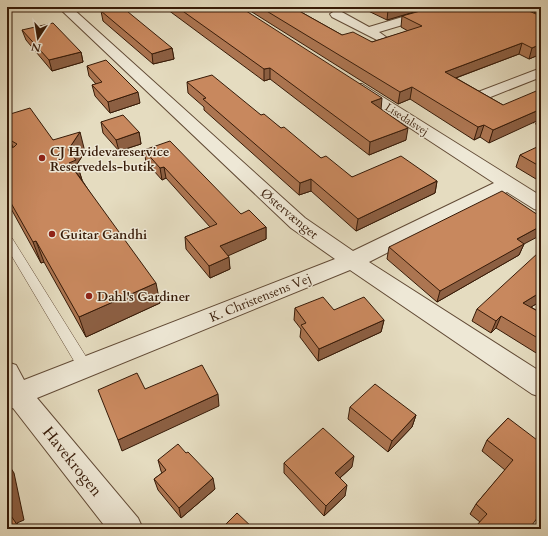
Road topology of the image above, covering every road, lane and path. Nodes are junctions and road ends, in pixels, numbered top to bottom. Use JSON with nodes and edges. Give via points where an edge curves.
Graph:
{"nodes":[{"id":1,"x":64,"y":7,"type":"edge"},
{"id":2,"x":449,"y":7,"type":"edge"},
{"id":3,"x":336,"y":14,"type":"dead end"},
{"id":4,"x":541,"y":72,"type":"edge"},
{"id":5,"x":347,"y":80,"type":"edge"},
{"id":6,"x":483,"y":95,"type":"edge"},
{"id":7,"x":528,"y":119,"type":"edge"},
{"id":8,"x":541,"y":126,"type":"edge"},
{"id":9,"x":508,"y":184,"type":"junction"},
{"id":10,"x":541,"y":205,"type":"edge"},
{"id":11,"x":7,"y":242,"type":"edge"},
{"id":12,"x":352,"y":261,"type":"junction"},
{"id":13,"x":85,"y":367,"type":"junction"},
{"id":14,"x":541,"y":386,"type":"edge"},
{"id":15,"x":11,"y":388,"type":"edge"},
{"id":16,"x":127,"y":529,"type":"edge"}],
"edges":[{"from":1,"to":12,"type":"street","name":"Østervænget","via":[[298,223]]},
{"from":2,"to":3,"type":"street","via":[[373,34]]},
{"from":4,"to":6,"type":"street"},
{"from":5,"to":9,"type":"street","name":"Lisedalsvej"},
{"from":7,"to":8,"type":"path"},
{"from":9,"to":10,"type":"street","name":"Lisedalsvej"},
{"from":9,"to":12,"type":"street","name":"K. Christensens Vej"},
{"from":11,"to":13,"type":"lane"},
{"from":12,"to":13,"type":"street","name":"K. Christensens Vej"},
{"from":12,"to":14,"type":"street","name":"Østervænget"},
{"from":13,"to":15,"type":"street","name":"K. Christensens Vej"},
{"from":15,"to":16,"type":"street","name":"Havekrogen"}]}
